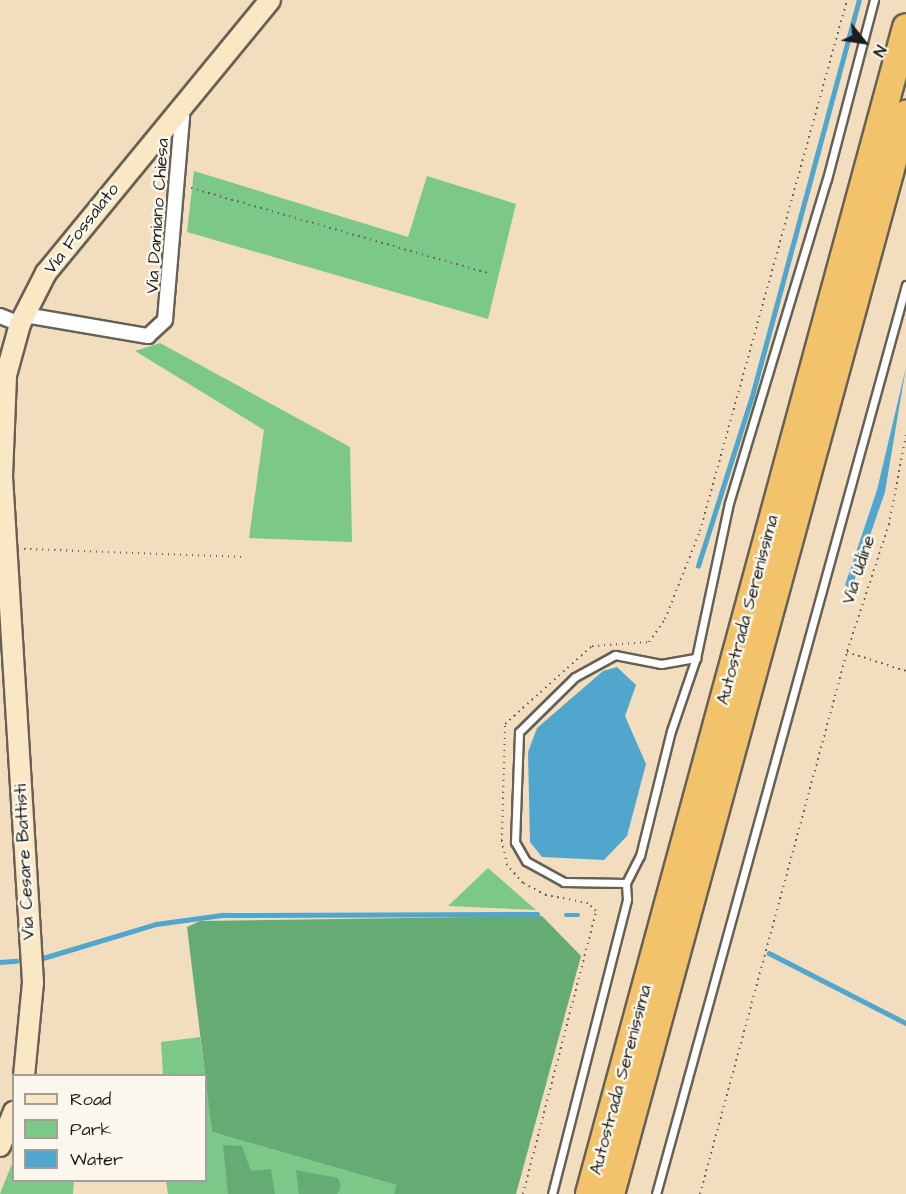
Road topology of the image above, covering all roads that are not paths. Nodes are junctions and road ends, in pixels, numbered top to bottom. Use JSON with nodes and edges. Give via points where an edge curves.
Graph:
{"nodes":[{"id":1,"x":270,"y":0,"type":"edge"},
{"id":2,"x":874,"y":0,"type":"edge"},
{"id":3,"x":906,"y":27,"type":"edge"},
{"id":4,"x":177,"y":111,"type":"junction"},
{"id":5,"x":906,"y":114,"type":"edge"},
{"id":6,"x":906,"y":285,"type":"edge"},
{"id":7,"x":0,"y":316,"type":"edge"},
{"id":8,"x":22,"y":320,"type":"junction"},
{"id":9,"x":13,"y":648,"type":"joint"},
{"id":10,"x":696,"y":658,"type":"junction"},
{"id":11,"x":626,"y":883,"type":"junction"},
{"id":12,"x":24,"y":1074,"type":"edge"},
{"id":13,"x":12,"y":1117,"type":"edge"},
{"id":14,"x":0,"y":1146,"type":"edge"},
{"id":15,"x":552,"y":1194,"type":"edge"},
{"id":16,"x":589,"y":1194,"type":"edge"},
{"id":17,"x":611,"y":1194,"type":"edge"},
{"id":18,"x":656,"y":1194,"type":"edge"}],
"edges":[{"from":1,"to":4,"type":"street","name":"Via Fossalato"},
{"from":2,"to":10,"type":"lane","via":[[824,190],[729,503]]},
{"from":3,"to":16,"type":"highway","name":"Autostrada Serenissima"},
{"from":4,"to":8,"type":"street","name":"Via Fossalato","via":[[72,236]]},
{"from":4,"to":8,"type":"street","name":"Via Damiano Chiesa","via":[[182,116],[165,320],[148,336]]},
{"from":5,"to":17,"type":"highway","name":"Autostrada Serenissima"},
{"from":6,"to":18,"type":"lane"},
{"from":7,"to":8,"type":"street"},
{"from":8,"to":9,"type":"street","name":"Via Fossalato","via":[[1,413]]},
{"from":9,"to":12,"type":"street","name":"Via Cesare Battisti","via":[[33,982]]},
{"from":10,"to":11,"type":"lane","via":[[671,731],[640,856]]},
{"from":10,"to":11,"type":"lane","via":[[661,664],[615,655],[575,677],[519,732],[515,842],[526,861],[564,882]]},
{"from":11,"to":15,"type":"lane","via":[[625,914]]},
{"from":13,"to":14,"type":"street"}]}
